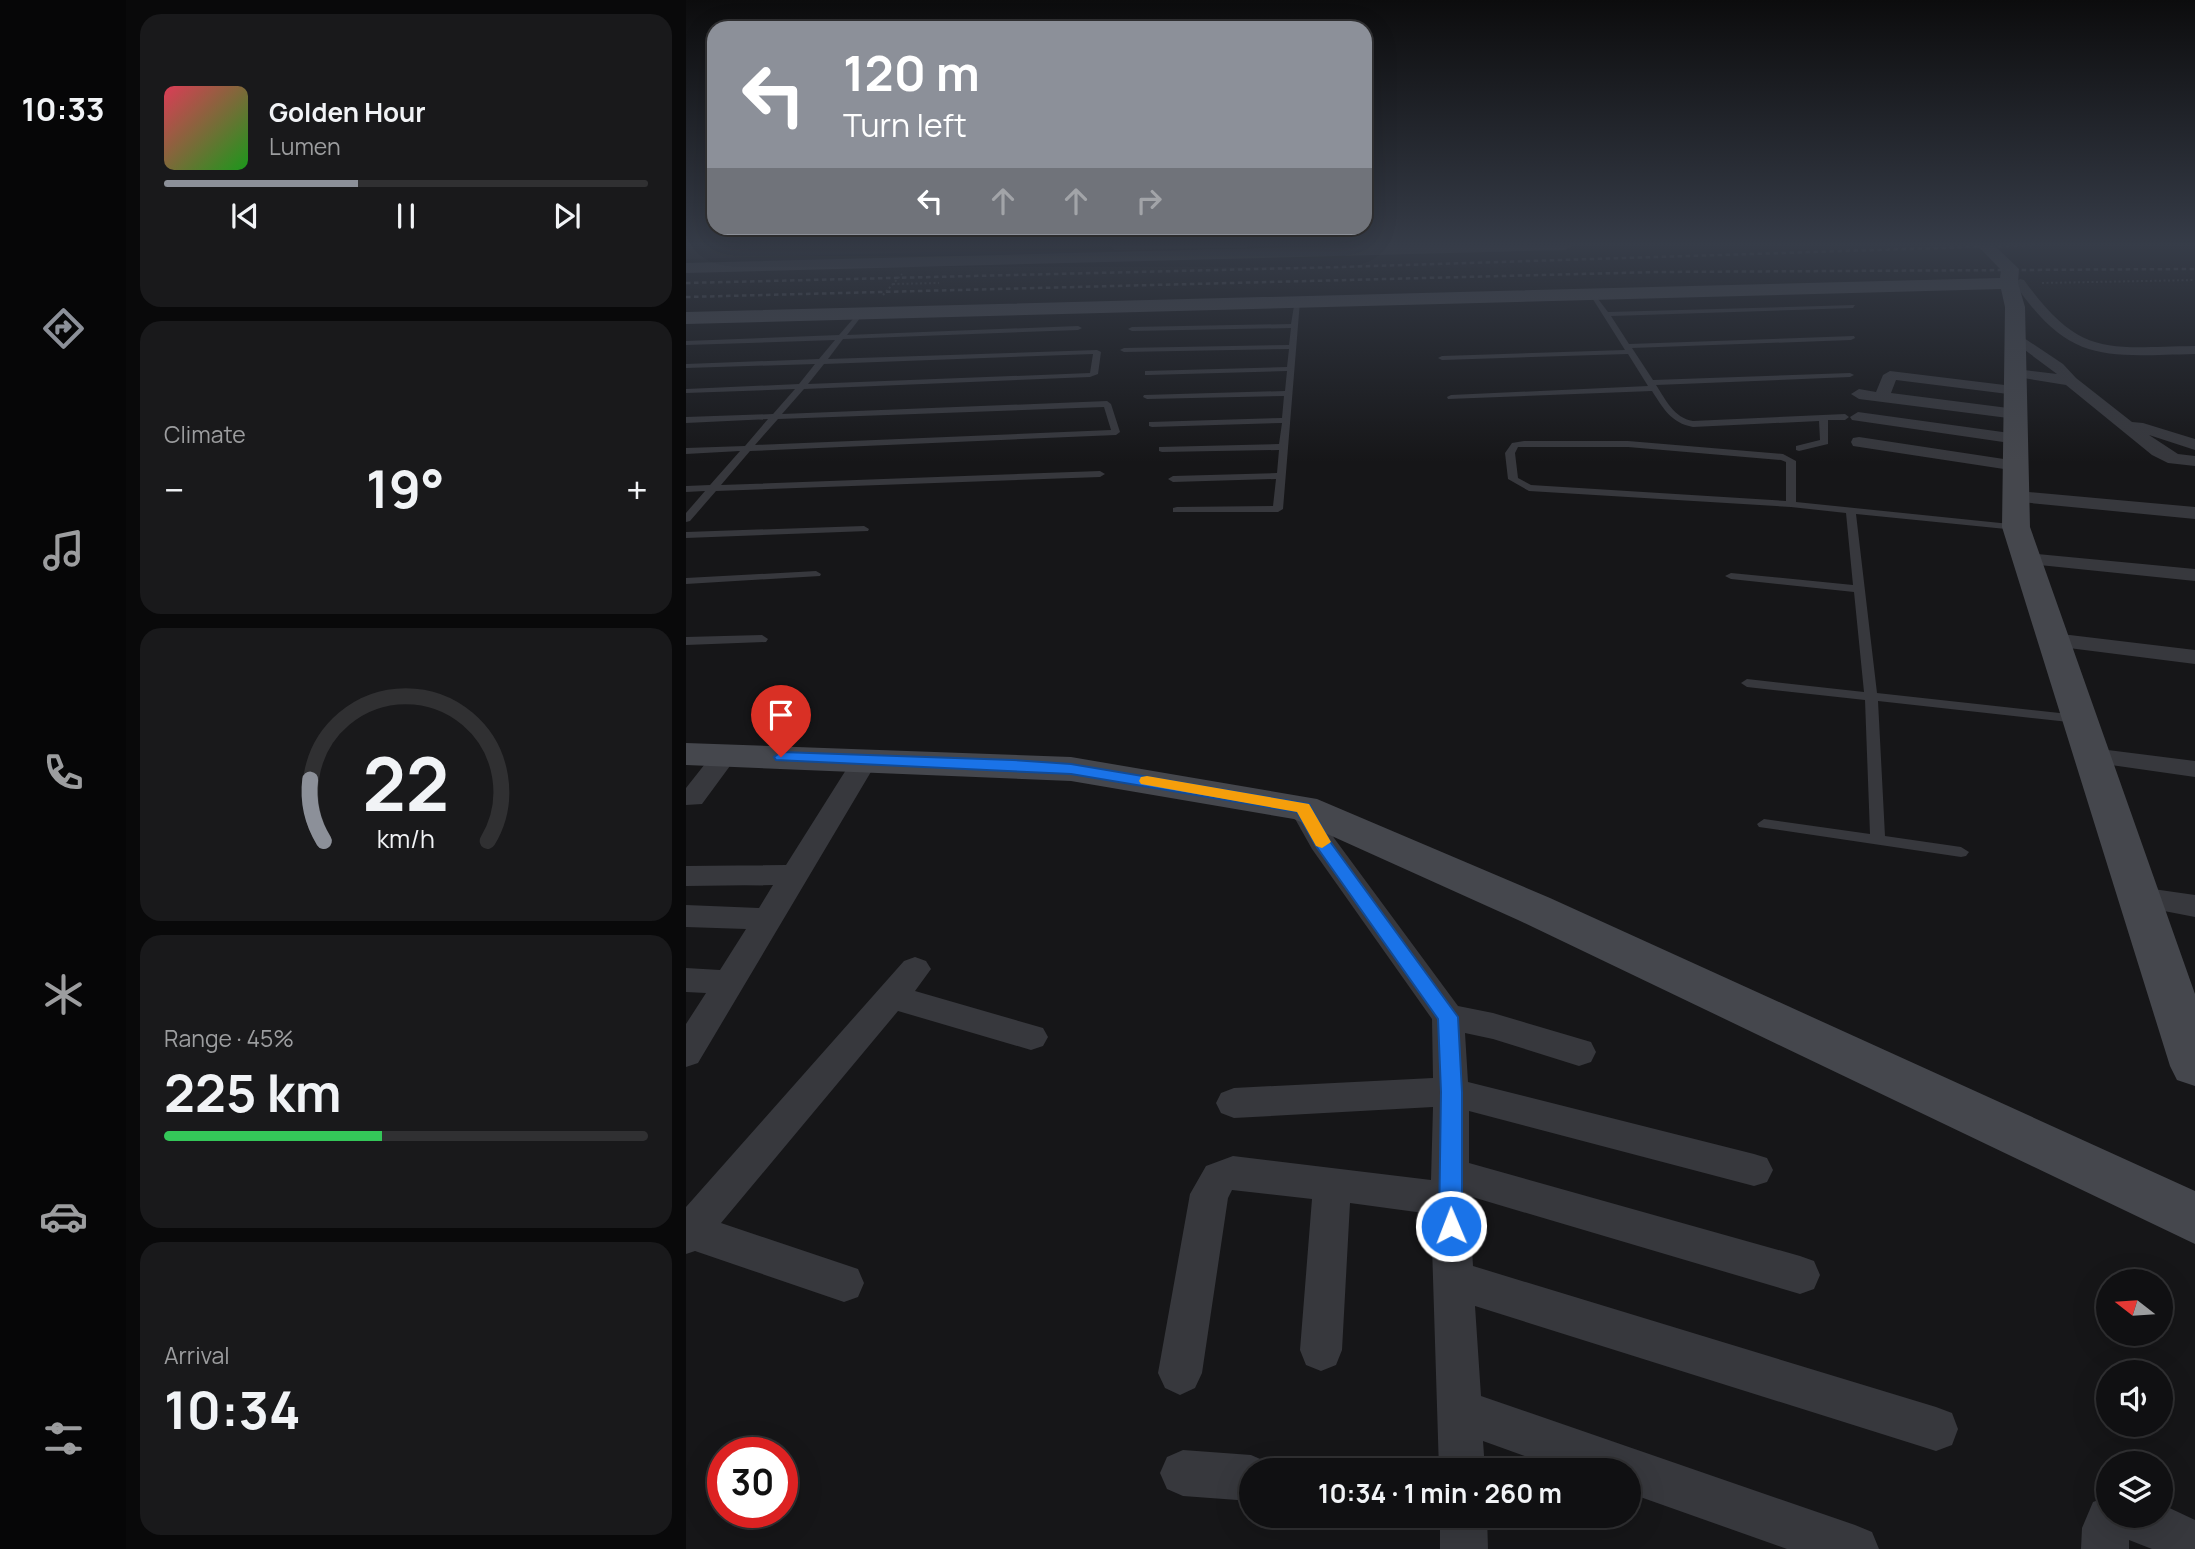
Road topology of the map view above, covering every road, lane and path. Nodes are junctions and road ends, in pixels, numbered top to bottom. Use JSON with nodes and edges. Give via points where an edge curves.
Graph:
{"nodes":[{"id":1,"x":711,"y":317,"type":"edge"},
{"id":2,"x":856,"y":317,"type":"edge"},
{"id":3,"x":1296,"y":317,"type":"edge"},
{"id":4,"x":1608,"y":317,"type":"edge"},
{"id":5,"x":2015,"y":317,"type":"edge"},
{"id":6,"x":2049,"y":317,"type":"edge"},
{"id":7,"x":686,"y":318,"type":"edge"},
{"id":8,"x":1295,"y":326,"type":"junction"},
{"id":9,"x":1077,"y":328,"type":"dead end"},
{"id":10,"x":1132,"y":329,"type":"dead end"},
{"id":11,"x":2015,"y":335,"type":"junction"},
{"id":12,"x":841,"y":336,"type":"junction"},
{"id":13,"x":1850,"y":338,"type":"dead end"},
{"id":14,"x":686,"y":343,"type":"edge"},
{"id":15,"x":1293,"y":347,"type":"junction"},
{"id":16,"x":1629,"y":349,"type":"junction"},
{"id":17,"x":1124,"y":350,"type":"dead end"},
{"id":18,"x":2195,"y":350,"type":"edge"},
{"id":19,"x":1442,"y":358,"type":"dead end"},
{"id":20,"x":821,"y":361,"type":"junction"},
{"id":21,"x":686,"y":366,"type":"edge"},
{"id":22,"x":1291,"y":369,"type":"junction"},
{"id":23,"x":1147,"y":373,"type":"dead end"},
{"id":24,"x":1850,"y":375,"type":"dead end"},
{"id":25,"x":1920,"y":378,"type":"junction"},
{"id":26,"x":2071,"y":381,"type":"junction"},
{"id":27,"x":802,"y":386,"type":"junction"},
{"id":28,"x":1652,"y":386,"type":"junction"},
{"id":29,"x":686,"y":391,"type":"edge"},
{"id":30,"x":1289,"y":393,"type":"junction"},
{"id":31,"x":2086,"y":393,"type":"junction"},
{"id":32,"x":1859,"y":394,"type":"dead end"},
{"id":33,"x":1147,"y":397,"type":"dead end"},
{"id":34,"x":1451,"y":397,"type":"dead end"},
{"id":35,"x":1882,"y":397,"type":"junction"},
{"id":36,"x":1914,"y":401,"type":"junction"},
{"id":37,"x":2087,"y":412,"type":"dead end"},
{"id":38,"x":774,"y":416,"type":"junction"},
{"id":39,"x":1852,"y":417,"type":"joint"},
{"id":40,"x":1823,"y":418,"type":"junction"},
{"id":41,"x":686,"y":420,"type":"edge"},
{"id":42,"x":1286,"y":420,"type":"junction"},
{"id":43,"x":2121,"y":421,"type":"junction"},
{"id":44,"x":1152,"y":424,"type":"dead end"},
{"id":45,"x":1859,"y":442,"type":"dead end"},
{"id":46,"x":2016,"y":444,"type":"junction"},
{"id":47,"x":2195,"y":445,"type":"edge"},
{"id":48,"x":1284,"y":447,"type":"junction"},
{"id":49,"x":746,"y":448,"type":"junction"},
{"id":50,"x":1799,"y":448,"type":"dead end"},
{"id":51,"x":1162,"y":449,"type":"dead end"},
{"id":52,"x":686,"y":451,"type":"edge"},
{"id":53,"x":2191,"y":467,"type":"edge"},
{"id":54,"x":1100,"y":474,"type":"dead end"},
{"id":55,"x":1281,"y":476,"type":"junction"},
{"id":56,"x":1173,"y":479,"type":"dead end"},
{"id":57,"x":713,"y":488,"type":"junction"},
{"id":58,"x":686,"y":489,"type":"edge"},
{"id":59,"x":1791,"y":504,"type":"junction"},
{"id":60,"x":1177,"y":510,"type":"dead end"},
{"id":61,"x":1851,"y":510,"type":"junction"},
{"id":62,"x":2195,"y":513,"type":"edge"},
{"id":63,"x":686,"y":519,"type":"edge"},
{"id":64,"x":864,"y":528,"type":"dead end"},
{"id":65,"x":686,"y":535,"type":"edge"},
{"id":66,"x":2026,"y":559,"type":"junction"},
{"id":67,"x":816,"y":575,"type":"dead end"},
{"id":68,"x":2195,"y":575,"type":"edge"},
{"id":69,"x":1731,"y":576,"type":"dead end"},
{"id":70,"x":686,"y":582,"type":"edge"},
{"id":71,"x":1860,"y":589,"type":"junction"},
{"id":72,"x":762,"y":639,"type":"dead end"},
{"id":73,"x":2053,"y":640,"type":"junction"},
{"id":74,"x":686,"y":641,"type":"edge"},
{"id":75,"x":2195,"y":657,"type":"edge"},
{"id":76,"x":1747,"y":683,"type":"dead end"},
{"id":77,"x":1871,"y":697,"type":"junction"},
{"id":78,"x":2080,"y":719,"type":"junction"},
{"id":79,"x":706,"y":754,"type":"edge"},
{"id":80,"x":2092,"y":756,"type":"junction"},
{"id":81,"x":865,"y":760,"type":"junction"},
{"id":82,"x":2195,"y":769,"type":"edge"},
{"id":83,"x":692,"y":798,"type":"dead end"},
{"id":84,"x":1303,"y":808,"type":"junction"},
{"id":85,"x":1764,"y":824,"type":"dead end"},
{"id":86,"x":1878,"y":839,"type":"junction"},
{"id":87,"x":1961,"y":852,"type":"dead end"},
{"id":88,"x":794,"y":875,"type":"junction"},
{"id":89,"x":686,"y":876,"type":"edge"},
{"id":90,"x":2139,"y":897,"type":"junction"},
{"id":91,"x":2195,"y":906,"type":"edge"},
{"id":92,"x":686,"y":916,"type":"edge"},
{"id":93,"x":767,"y":919,"type":"junction"},
{"id":94,"x":915,"y":969,"type":"dead end"},
{"id":95,"x":686,"y":980,"type":"edge"},
{"id":96,"x":729,"y":982,"type":"junction"},
{"id":97,"x":892,"y":997,"type":"junction"},
{"id":98,"x":1448,"y":1017,"type":"junction"},
{"id":99,"x":1031,"y":1037,"type":"dead end"},
{"id":100,"x":686,"y":1052,"type":"edge"},
{"id":101,"x":1579,"y":1052,"type":"dead end"},
{"id":102,"x":2195,"y":1066,"type":"edge"},
{"id":103,"x":1451,"y":1092,"type":"junction"},
{"id":104,"x":1234,"y":1103,"type":"dead end"},
{"id":105,"x":1754,"y":1170,"type":"dead end"},
{"id":106,"x":1332,"y":1184,"type":"junction"},
{"id":107,"x":1450,"y":1186,"type":"junction"},
{"id":108,"x":2195,"y":1218,"type":"edge"},
{"id":109,"x":688,"y":1234,"type":"edge"},
{"id":110,"x":1800,"y":1275,"type":"dead end"},
{"id":111,"x":1452,"y":1279,"type":"junction"},
{"id":112,"x":844,"y":1283,"type":"dead end"},
{"id":113,"x":1321,"y":1350,"type":"dead end"},
{"id":114,"x":1180,"y":1373,"type":"dead end"},
{"id":115,"x":1460,"y":1411,"type":"junction"},
{"id":116,"x":1936,"y":1429,"type":"dead end"},
{"id":117,"x":1462,"y":1458,"type":"edge"},
{"id":118,"x":1595,"y":1458,"type":"edge"},
{"id":119,"x":1183,"y":1473,"type":"dead end"},
{"id":120,"x":1641,"y":1474,"type":"edge"},
{"id":121,"x":1239,"y":1477,"type":"edge"},
{"id":122,"x":1464,"y":1528,"type":"edge"},
{"id":123,"x":2106,"y":1528,"type":"edge"},
{"id":124,"x":2160,"y":1528,"type":"edge"},
{"id":125,"x":2195,"y":1545,"type":"edge"},
{"id":126,"x":1464,"y":1549,"type":"edge"},
{"id":127,"x":1855,"y":1549,"type":"edge"},
{"id":128,"x":2105,"y":1549,"type":"edge"}],
"edges":[{"from":1,"to":7,"type":"street"},
{"from":2,"to":12,"type":"lane"},
{"from":3,"to":8,"type":"lane"},
{"from":4,"to":16,"type":"lane"},
{"from":5,"to":11,"type":"street"},
{"from":6,"to":18,"type":"street","via":[[2091,347]]},
{"from":8,"to":10,"type":"lane"},
{"from":8,"to":15,"type":"lane"},
{"from":9,"to":12,"type":"lane"},
{"from":11,"to":26,"type":"street"},
{"from":11,"to":46,"type":"street"},
{"from":12,"to":14,"type":"lane"},
{"from":12,"to":20,"type":"lane"},
{"from":13,"to":16,"type":"lane"},
{"from":15,"to":17,"type":"lane"},
{"from":15,"to":22,"type":"lane"},
{"from":16,"to":19,"type":"lane"},
{"from":16,"to":28,"type":"lane"},
{"from":20,"to":21,"type":"lane"},
{"from":20,"to":27,"type":"lane"},
{"from":20,"to":27,"type":"lane","via":[[1097,352],[1094,374],[1090,375]]},
{"from":22,"to":23,"type":"lane"},
{"from":22,"to":30,"type":"lane"},
{"from":24,"to":28,"type":"lane"},
{"from":25,"to":35,"type":"street","via":[[1890,375]]},
{"from":25,"to":36,"type":"street"},
{"from":25,"to":46,"type":"street"},
{"from":26,"to":31,"type":"street"},
{"from":26,"to":46,"type":"street"},
{"from":27,"to":29,"type":"lane"},
{"from":27,"to":38,"type":"lane"},
{"from":28,"to":34,"type":"lane"},
{"from":28,"to":40,"type":"lane","via":[[1669,411],[1688,424]]},
{"from":30,"to":33,"type":"lane"},
{"from":30,"to":42,"type":"lane"},
{"from":31,"to":37,"type":"street"},
{"from":31,"to":43,"type":"street"},
{"from":32,"to":35,"type":"street"},
{"from":35,"to":36,"type":"street"},
{"from":36,"to":46,"type":"street"},
{"from":38,"to":41,"type":"lane"},
{"from":38,"to":49,"type":"lane"},
{"from":38,"to":49,"type":"lane","via":[[1107,404],[1116,432]]},
{"from":39,"to":40,"type":"lane"},
{"from":39,"to":46,"type":"street"},
{"from":40,"to":50,"type":"lane","via":[[1825,442]]},
{"from":42,"to":44,"type":"lane"},
{"from":42,"to":48,"type":"lane"},
{"from":43,"to":47,"type":"street"},
{"from":43,"to":53,"type":"street","via":[[2163,454]]},
{"from":45,"to":46,"type":"street"},
{"from":46,"to":61,"type":"lane"},
{"from":46,"to":62,"type":"street"},
{"from":46,"to":66,"type":"street"},
{"from":48,"to":51,"type":"lane"},
{"from":48,"to":55,"type":"lane"},
{"from":49,"to":52,"type":"lane"},
{"from":49,"to":57,"type":"lane"},
{"from":54,"to":57,"type":"lane"},
{"from":55,"to":56,"type":"lane"},
{"from":55,"to":60,"type":"lane","via":[[1278,509]]},
{"from":57,"to":58,"type":"lane"},
{"from":57,"to":63,"type":"lane"},
{"from":59,"to":59,"type":"lane","via":[[1529,488],[1513,479],[1510,453],[1524,444],[1628,444],[1783,457],[1791,461]]},
{"from":59,"to":61,"type":"lane"},
{"from":61,"to":71,"type":"lane"},
{"from":64,"to":65,"type":"lane"},
{"from":66,"to":68,"type":"street"},
{"from":66,"to":73,"type":"street"},
{"from":67,"to":70,"type":"lane"},
{"from":69,"to":71,"type":"lane"},
{"from":71,"to":77,"type":"lane"},
{"from":72,"to":74,"type":"lane"},
{"from":73,"to":75,"type":"street"},
{"from":73,"to":78,"type":"street"},
{"from":76,"to":77,"type":"lane"},
{"from":77,"to":78,"type":"lane"},
{"from":77,"to":86,"type":"lane"},
{"from":78,"to":80,"type":"street"},
{"from":79,"to":81,"type":"street"},
{"from":79,"to":83,"type":"street"},
{"from":80,"to":82,"type":"street"},
{"from":80,"to":90,"type":"street"},
{"from":81,"to":84,"type":"street","via":[[1071,769]]},
{"from":81,"to":88,"type":"street"},
{"from":84,"to":98,"type":"street","via":[[1322,842]]},
{"from":84,"to":108,"type":"street","via":[[1534,909]]},
{"from":85,"to":86,"type":"lane"},
{"from":86,"to":87,"type":"lane"},
{"from":88,"to":89,"type":"street"},
{"from":88,"to":93,"type":"street"},
{"from":90,"to":91,"type":"street"},
{"from":90,"to":102,"type":"street"},
{"from":92,"to":93,"type":"street"},
{"from":93,"to":96,"type":"street"},
{"from":94,"to":97,"type":"street"},
{"from":95,"to":96,"type":"street"},
{"from":96,"to":100,"type":"street"},
{"from":97,"to":99,"type":"street"},
{"from":97,"to":109,"type":"street"},
{"from":98,"to":101,"type":"street"},
{"from":98,"to":103,"type":"street"},
{"from":103,"to":104,"type":"street"},
{"from":103,"to":105,"type":"street"},
{"from":103,"to":107,"type":"street"},
{"from":106,"to":107,"type":"street"},
{"from":106,"to":113,"type":"street"},
{"from":106,"to":114,"type":"street","via":[[1233,1172],[1219,1178],[1209,1194]]},
{"from":107,"to":110,"type":"street"},
{"from":107,"to":111,"type":"street"},
{"from":109,"to":112,"type":"street"},
{"from":111,"to":115,"type":"street"},
{"from":111,"to":116,"type":"street"},
{"from":115,"to":117,"type":"street"},
{"from":115,"to":118,"type":"street"},
{"from":119,"to":121,"type":"street"},
{"from":120,"to":127,"type":"street"},
{"from":122,"to":126,"type":"street"},
{"from":123,"to":128,"type":"street"},
{"from":124,"to":125,"type":"street"}]}
